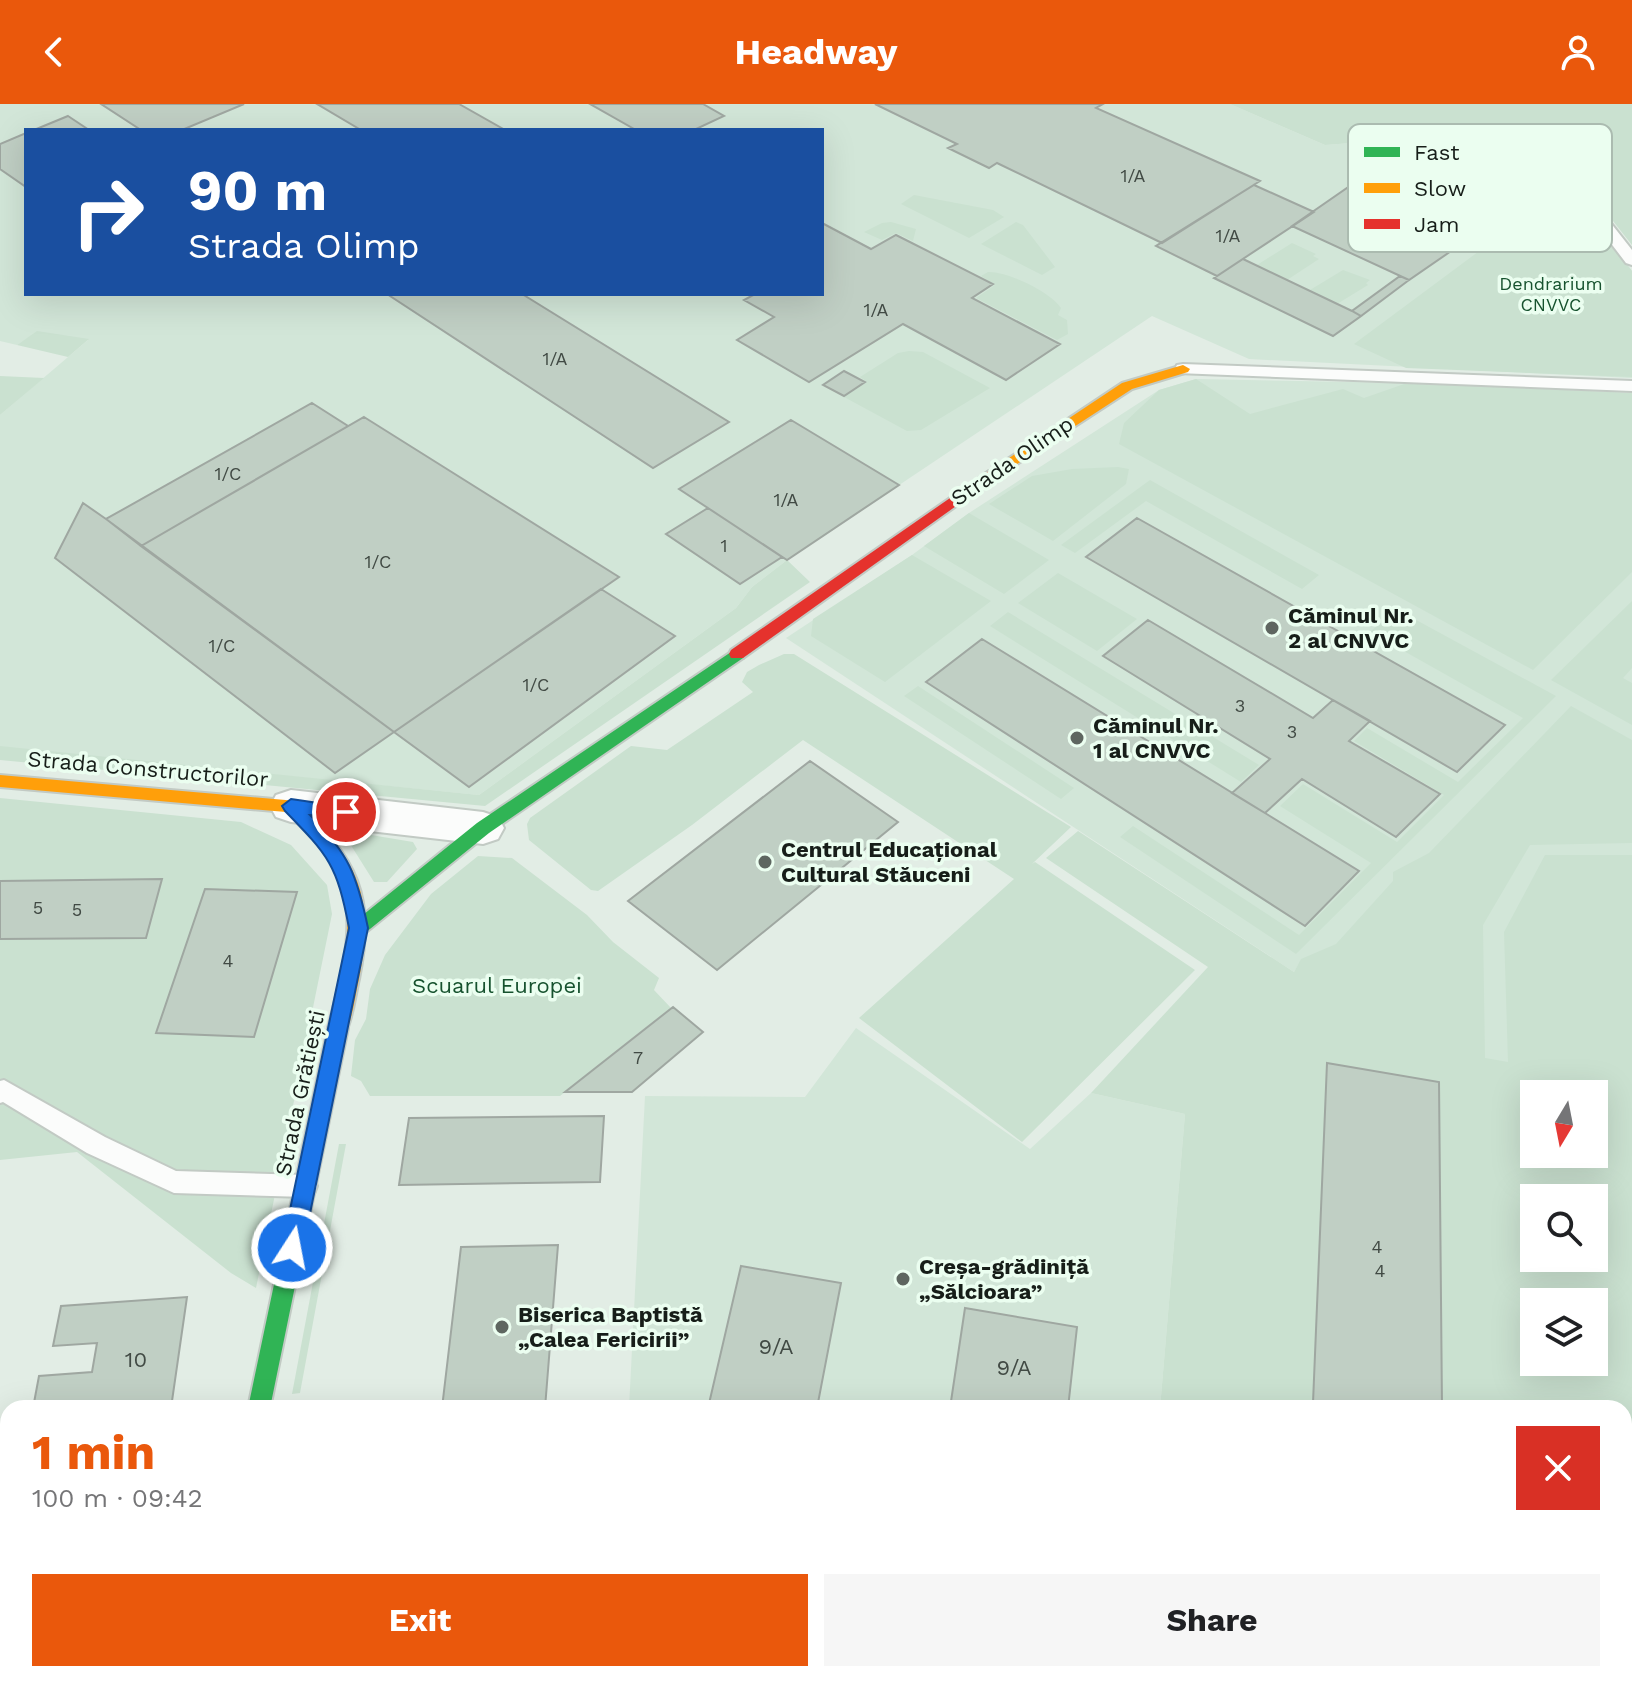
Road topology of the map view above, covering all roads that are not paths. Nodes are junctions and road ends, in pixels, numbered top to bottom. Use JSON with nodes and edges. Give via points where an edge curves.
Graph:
{"nodes":[{"id":1,"x":1612,"y":234,"type":"edge"},
{"id":2,"x":1632,"y":260,"type":"edge"},
{"id":3,"x":1183,"y":369,"type":"joint"},
{"id":4,"x":1632,"y":386,"type":"edge"},
{"id":5,"x":0,"y":781,"type":"edge"},
{"id":6,"x":291,"y":806,"type":"junction"},
{"id":7,"x":483,"y":828,"type":"junction"},
{"id":8,"x":359,"y":928,"type":"junction"},
{"id":9,"x":0,"y":1093,"type":"edge"},
{"id":10,"x":305,"y":1186,"type":"junction"},
{"id":11,"x":261,"y":1400,"type":"edge"}],
"edges":[{"from":1,"to":2,"type":"lane"},
{"from":3,"to":4,"type":"lane","name":"Strada Olimp"},
{"from":3,"to":7,"type":"street","name":"Strada Olimp","via":[[1127,386],[1064,425]]},
{"from":5,"to":6,"type":"street","name":"Strada Constructorilor"},
{"from":6,"to":7,"type":"street"},
{"from":6,"to":8,"type":"street","name":"Strada Grătiești","via":[[330,846],[350,881]]},
{"from":7,"to":8,"type":"street","name":"Strada Olimp"},
{"from":8,"to":10,"type":"street","name":"Strada Grătiești"},
{"from":9,"to":10,"type":"lane","via":[[4,1090],[96,1145],[174,1182]]},
{"from":10,"to":11,"type":"street","name":"Strada Grătiești"}]}
